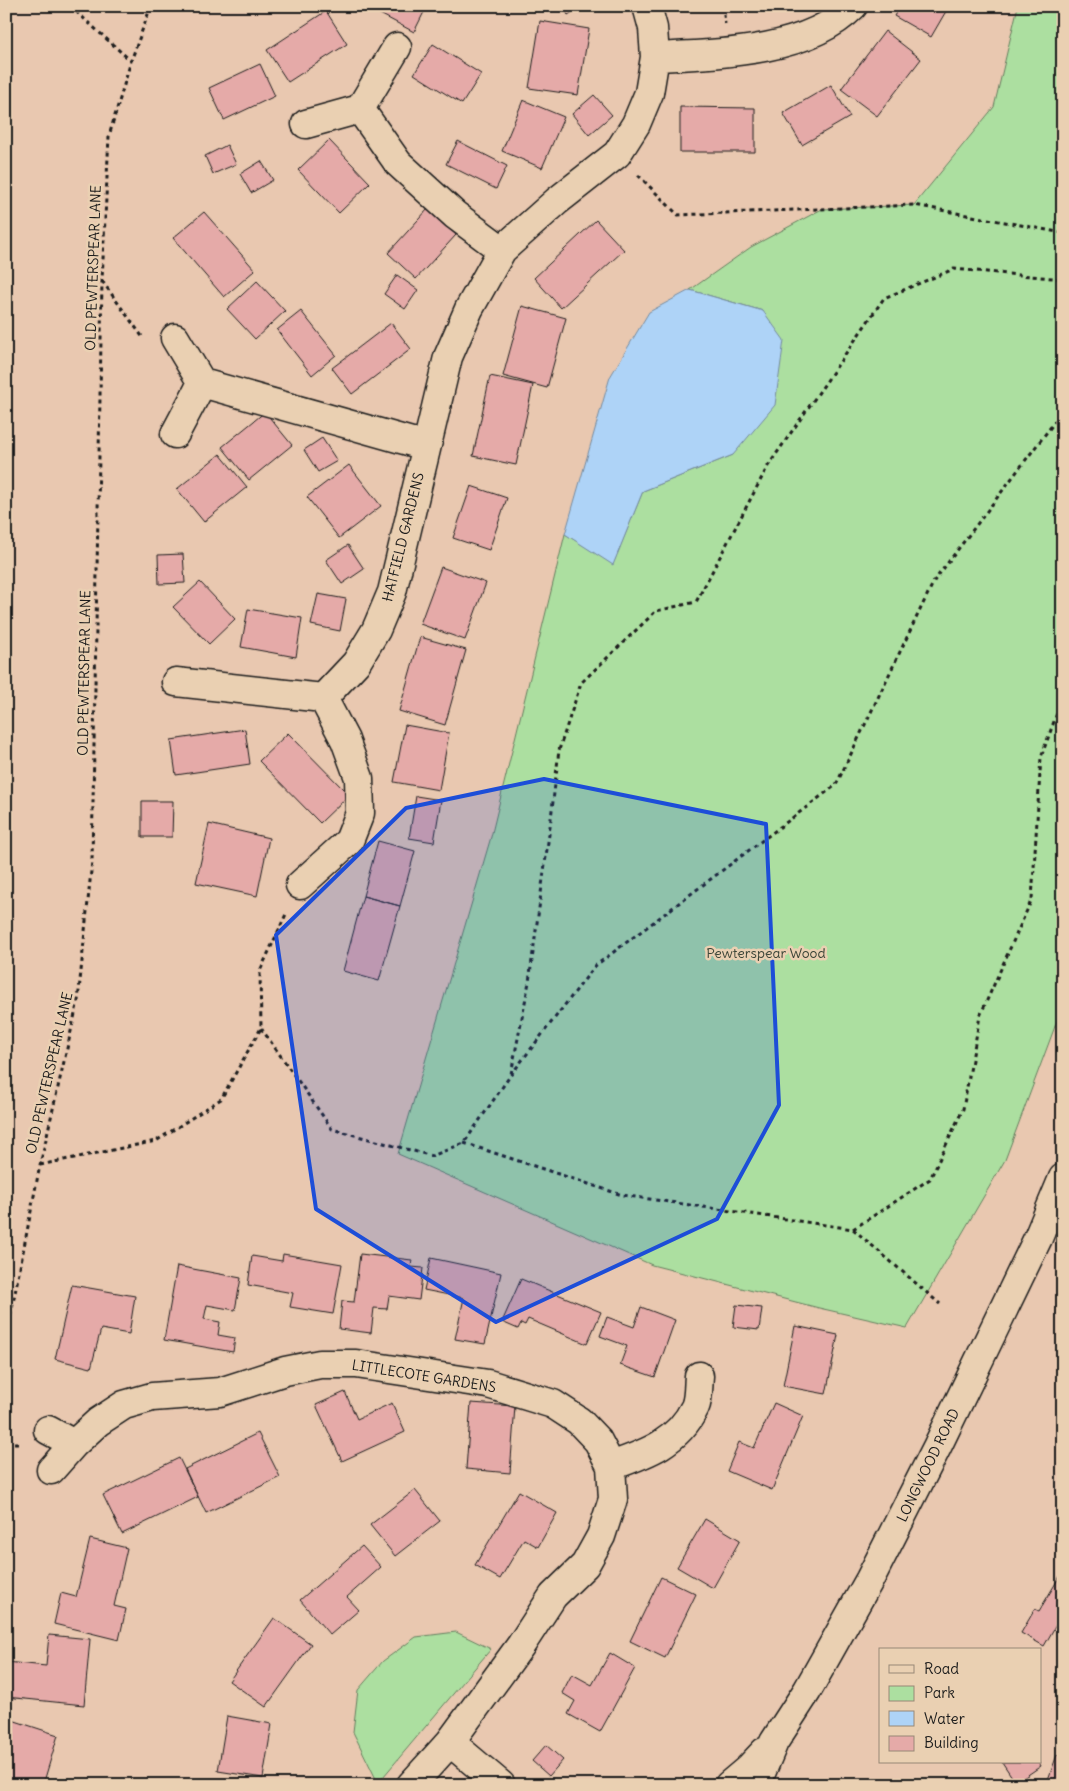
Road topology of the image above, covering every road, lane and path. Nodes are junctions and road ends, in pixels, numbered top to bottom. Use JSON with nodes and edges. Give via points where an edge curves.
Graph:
{"nodes":[{"id":1,"x":70,"y":6,"type":"edge"},
{"id":2,"x":151,"y":6,"type":"edge"},
{"id":3,"x":647,"y":6,"type":"edge"},
{"id":4,"x":853,"y":6,"type":"edge"},
{"id":5,"x":397,"y":47,"type":"dead end"},
{"id":6,"x":655,"y":57,"type":"junction"},
{"id":7,"x":131,"y":60,"type":"junction"},
{"id":8,"x":360,"y":109,"type":"junction"},
{"id":9,"x":306,"y":124,"type":"dead end"},
{"id":10,"x":617,"y":154,"type":"junction"},
{"id":11,"x":1063,"y":233,"type":"edge"},
{"id":12,"x":502,"y":250,"type":"junction"},
{"id":13,"x":1063,"y":280,"type":"edge"},
{"id":14,"x":175,"y":338,"type":"dead end"},
{"id":15,"x":202,"y":383,"type":"junction"},
{"id":16,"x":1063,"y":400,"type":"edge"},
{"id":17,"x":175,"y":434,"type":"dead end"},
{"id":18,"x":426,"y":446,"type":"junction"},
{"id":19,"x":176,"y":682,"type":"dead end"},
{"id":20,"x":1063,"y":697,"type":"edge"},
{"id":21,"x":323,"y":698,"type":"junction"},
{"id":22,"x":300,"y":885,"type":"joint"},
{"id":23,"x":260,"y":1028,"type":"junction"},
{"id":24,"x":510,"y":1076,"type":"junction"},
{"id":25,"x":464,"y":1143,"type":"junction"},
{"id":26,"x":40,"y":1165,"type":"junction"},
{"id":27,"x":1063,"y":1178,"type":"edge"},
{"id":28,"x":853,"y":1229,"type":"junction"},
{"id":29,"x":940,"y":1304,"type":"dead end"},
{"id":30,"x":6,"y":1339,"type":"edge"},
{"id":31,"x":699,"y":1376,"type":"dead end"},
{"id":32,"x":48,"y":1430,"type":"dead end"},
{"id":33,"x":74,"y":1444,"type":"junction"},
{"id":34,"x":611,"y":1466,"type":"junction"},
{"id":35,"x":51,"y":1470,"type":"dead end"},
{"id":36,"x":450,"y":1742,"type":"junction"},
{"id":37,"x":774,"y":1742,"type":"junction"},
{"id":38,"x":411,"y":1785,"type":"edge"},
{"id":39,"x":501,"y":1785,"type":"edge"},
{"id":40,"x":729,"y":1785,"type":"edge"},
{"id":41,"x":756,"y":1785,"type":"edge"}],
"edges":[{"from":1,"to":7,"type":"path"},
{"from":2,"to":7,"type":"path","name":"OLD PEWTERSPEAR LANE"},
{"from":3,"to":6,"type":"street","name":"HATFIELD GARDENS","via":[[653,28]]},
{"from":4,"to":6,"type":"street","via":[[832,23],[779,44],[728,54]]},
{"from":5,"to":8,"type":"street"},
{"from":6,"to":10,"type":"street","name":"HATFIELD GARDENS","via":[[649,93],[636,124]]},
{"from":7,"to":26,"type":"path","name":"OLD PEWTERSPEAR LANE","via":[[109,136],[102,280],[92,861],[78,1002]]},
{"from":8,"to":9,"type":"street"},
{"from":8,"to":12,"type":"street","via":[[398,163],[455,215]]},
{"from":10,"to":11,"type":"path","via":[[678,215],[914,205]]},
{"from":10,"to":12,"type":"street","name":"HATFIELD GARDENS"},
{"from":12,"to":18,"type":"street","name":"HATFIELD GARDENS","via":[[469,309],[448,357]]},
{"from":13,"to":24,"type":"path","via":[[954,269],[884,298],[768,466],[696,602],[656,611],[581,683],[559,750],[529,982]]},
{"from":14,"to":15,"type":"street"},
{"from":15,"to":17,"type":"street"},
{"from":15,"to":18,"type":"street"},
{"from":16,"to":24,"type":"path","via":[[1056,420],[934,581],[836,785],[595,966]]},
{"from":18,"to":21,"type":"street","name":"HATFIELD GARDENS","via":[[392,592],[376,630],[356,663]]},
{"from":19,"to":21,"type":"street"},
{"from":20,"to":28,"type":"path","via":[[1041,757],[1032,899],[980,1016],[963,1109],[930,1179]]},
{"from":21,"to":22,"type":"street","via":[[359,778],[360,812],[349,841]]},
{"from":22,"to":23,"type":"path","via":[[260,971]]},
{"from":23,"to":25,"type":"path","via":[[332,1129],[432,1156]]},
{"from":23,"to":26,"type":"path","via":[[221,1099],[156,1141]]},
{"from":24,"to":25,"type":"path"},
{"from":25,"to":28,"type":"path","via":[[622,1195]]},
{"from":26,"to":30,"type":"path","name":"OLD PEWTERSPEAR LANE"},
{"from":27,"to":37,"type":"street","name":"LONGWOOD ROAD","via":[[1038,1238],[937,1448],[870,1579],[807,1691]]},
{"from":28,"to":29,"type":"path"},
{"from":31,"to":34,"type":"street","via":[[695,1406],[678,1432],[650,1452]]},
{"from":32,"to":33,"type":"street"},
{"from":33,"to":34,"type":"street","name":"LITTLECOTE GARDENS","via":[[98,1422],[124,1405],[152,1397],[220,1392],[285,1371],[320,1364],[356,1364],[488,1384],[553,1404],[579,1421],[598,1442]]},
{"from":33,"to":35,"type":"street","name":"LITTLECOTE GARDENS"},
{"from":34,"to":36,"type":"street","name":"LITTLECOTE GARDENS","via":[[613,1499],[601,1536],[589,1558],[553,1596]]},
{"from":36,"to":38,"type":"street","name":"LITTLECOTE GARDENS"},
{"from":36,"to":39,"type":"street"},
{"from":37,"to":40,"type":"street","name":"LONGWOOD ROAD"},
{"from":37,"to":41,"type":"street","name":"LONGWOOD ROAD"}]}
